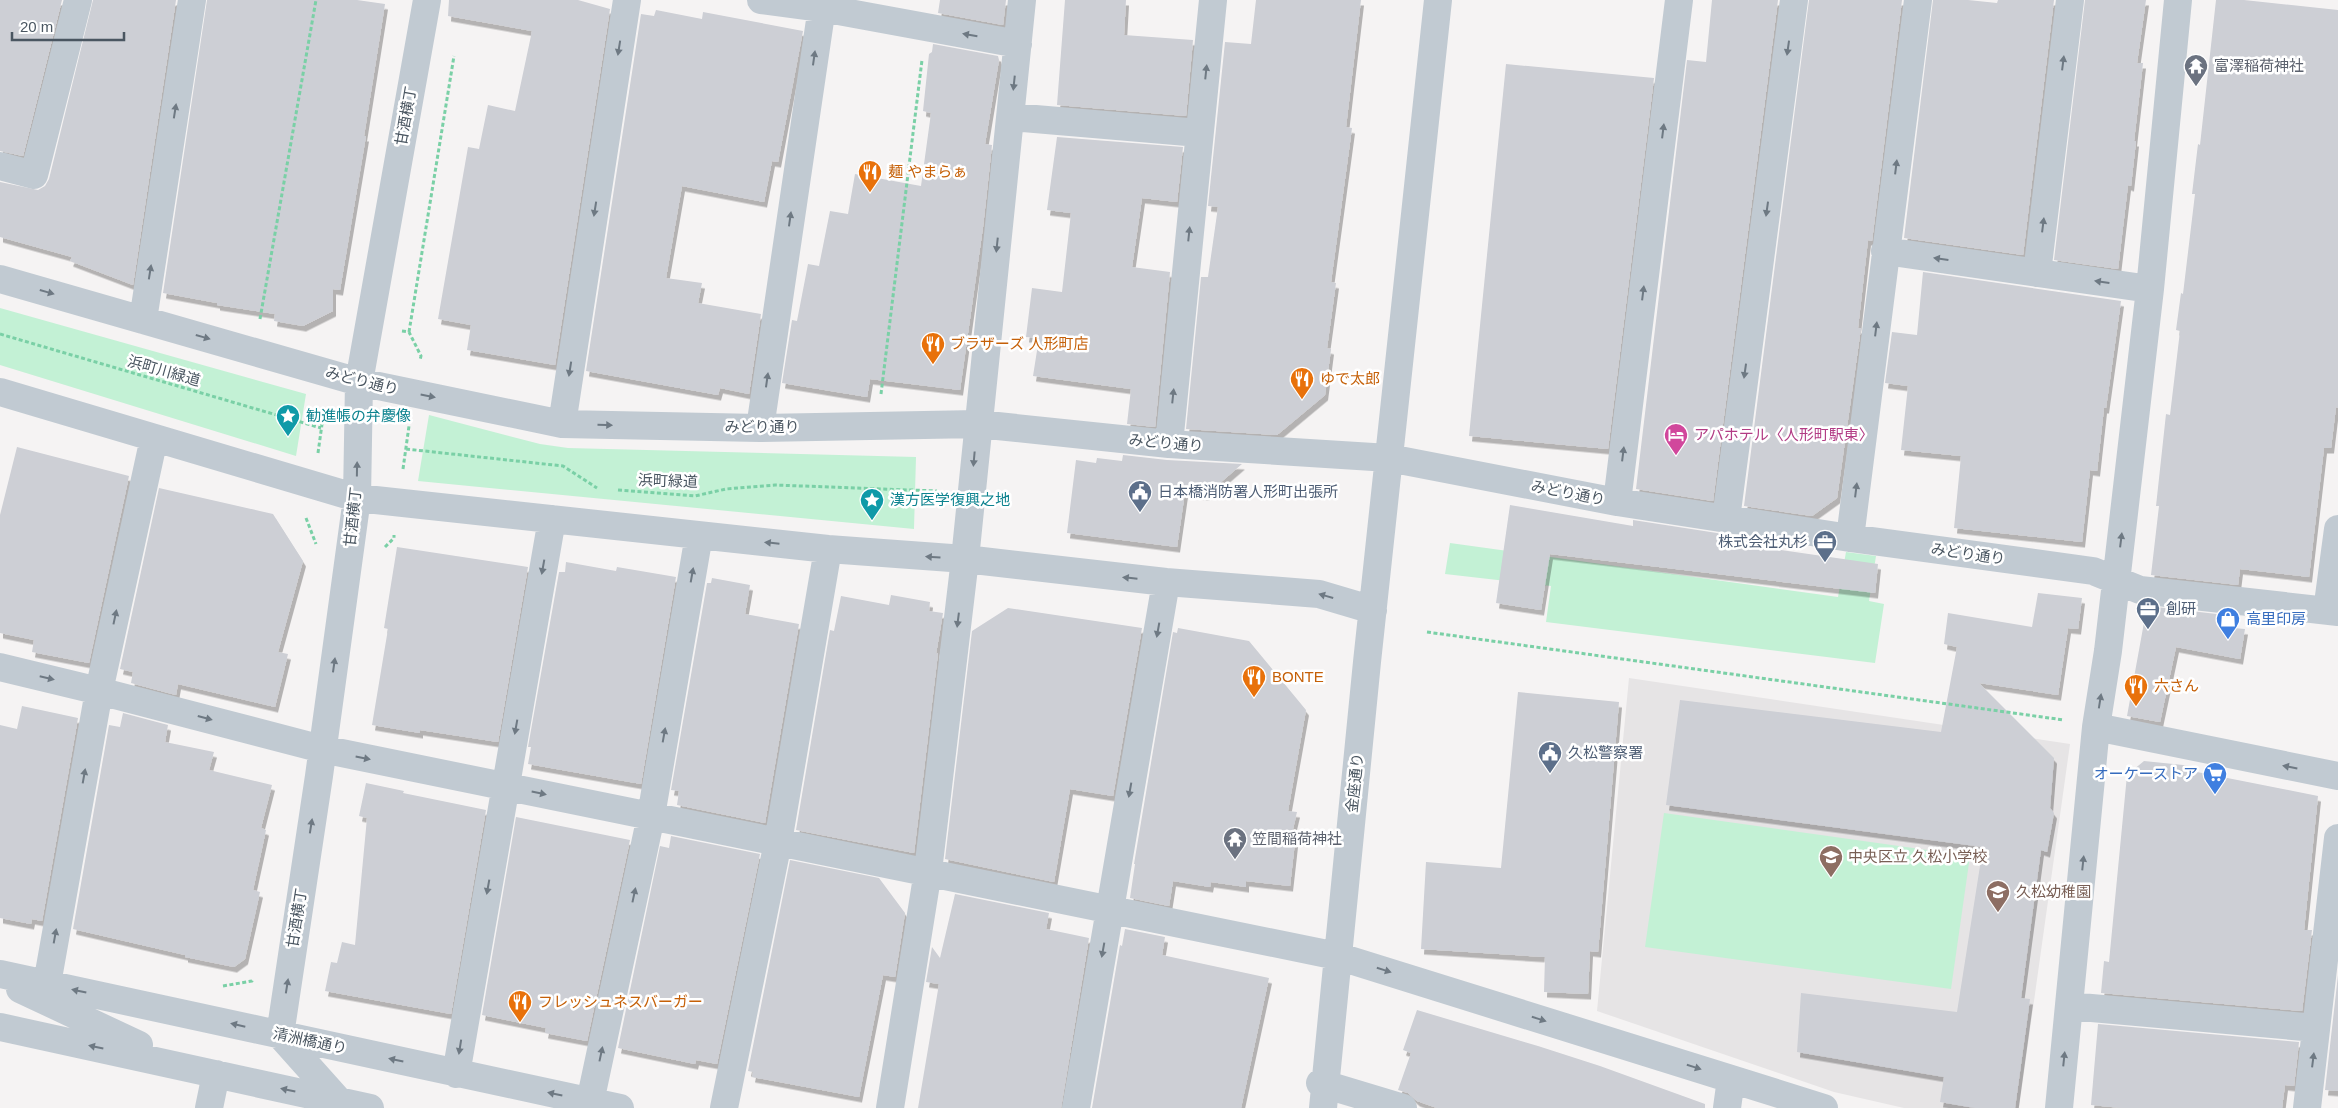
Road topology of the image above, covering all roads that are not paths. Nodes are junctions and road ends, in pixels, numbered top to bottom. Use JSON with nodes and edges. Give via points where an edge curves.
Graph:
{"nodes":[{"id":1,"x":78,"y":0,"type":"edge"},
{"id":2,"x":192,"y":0,"type":"edge"},
{"id":3,"x":427,"y":0,"type":"edge"},
{"id":4,"x":627,"y":0,"type":"edge"},
{"id":5,"x":761,"y":0,"type":"edge"},
{"id":6,"x":1022,"y":0,"type":"edge"},
{"id":7,"x":1213,"y":0,"type":"edge"},
{"id":8,"x":1438,"y":0,"type":"edge"},
{"id":9,"x":1679,"y":0,"type":"edge"},
{"id":10,"x":1794,"y":0,"type":"edge"},
{"id":11,"x":1918,"y":0,"type":"edge"},
{"id":12,"x":2070,"y":0,"type":"edge"},
{"id":13,"x":2178,"y":0,"type":"edge"},
{"id":14,"x":822,"y":4,"type":"edge"},
{"id":15,"x":1018,"y":44,"type":"junction"},
{"id":16,"x":1011,"y":117,"type":"junction"},
{"id":17,"x":1200,"y":133,"type":"junction"},
{"id":18,"x":0,"y":166,"type":"edge"},
{"id":19,"x":1885,"y":251,"type":"junction"},
{"id":20,"x":2037,"y":273,"type":"junction"},
{"id":21,"x":0,"y":279,"type":"edge"},
{"id":22,"x":2150,"y":289,"type":"junction"},
{"id":23,"x":143,"y":320,"type":"junction"},
{"id":24,"x":359,"y":382,"type":"junction"},
{"id":25,"x":0,"y":392,"type":"edge"},
{"id":26,"x":562,"y":424,"type":"junction"},
{"id":27,"x":978,"y":424,"type":"junction"},
{"id":28,"x":760,"y":428,"type":"junction"},
{"id":29,"x":154,"y":438,"type":"junction"},
{"id":30,"x":1169,"y":444,"type":"junction"},
{"id":31,"x":1389,"y":458,"type":"junction"},
{"id":32,"x":357,"y":498,"type":"junction"},
{"id":33,"x":1618,"y":502,"type":"junction"},
{"id":34,"x":552,"y":519,"type":"junction"},
{"id":35,"x":1726,"y":519,"type":"junction"},
{"id":36,"x":2338,"y":528,"type":"edge"},
{"id":37,"x":699,"y":535,"type":"junction"},
{"id":38,"x":1850,"y":538,"type":"junction"},
{"id":39,"x":828,"y":549,"type":"junction"},
{"id":40,"x":965,"y":559,"type":"junction"},
{"id":41,"x":2116,"y":579,"type":"junction"},
{"id":42,"x":1166,"y":582,"type":"junction"},
{"id":43,"x":1373,"y":610,"type":"junction"},
{"id":44,"x":2333,"y":611,"type":"edge"},
{"id":45,"x":0,"y":667,"type":"edge"},
{"id":46,"x":99,"y":691,"type":"junction"},
{"id":47,"x":2084,"y":724,"type":"junction"},
{"id":48,"x":322,"y":749,"type":"junction"},
{"id":49,"x":2338,"y":776,"type":"edge"},
{"id":50,"x":506,"y":786,"type":"junction"},
{"id":51,"x":651,"y":816,"type":"junction"},
{"id":52,"x":2338,"y":838,"type":"edge"},
{"id":53,"x":778,"y":842,"type":"junction"},
{"id":54,"x":928,"y":871,"type":"junction"},
{"id":55,"x":1110,"y":910,"type":"junction"},
{"id":56,"x":1337,"y":956,"type":"junction"},
{"id":57,"x":0,"y":974,"type":"edge"},
{"id":58,"x":0,"y":980,"type":"edge"},
{"id":59,"x":47,"y":984,"type":"junction"},
{"id":60,"x":2069,"y":1006,"type":"junction"},
{"id":61,"x":195,"y":1016,"type":"junction"},
{"id":62,"x":80,"y":1018,"type":"junction"},
{"id":63,"x":0,"y":1020,"type":"edge"},
{"id":64,"x":0,"y":1027,"type":"edge"},
{"id":65,"x":2316,"y":1028,"type":"junction"},
{"id":66,"x":280,"y":1035,"type":"junction"},
{"id":67,"x":182,"y":1065,"type":"junction"},
{"id":68,"x":216,"y":1074,"type":"junction"},
{"id":69,"x":456,"y":1074,"type":"junction"},
{"id":70,"x":1731,"y":1079,"type":"junction"},
{"id":71,"x":1323,"y":1091,"type":"edge"},
{"id":72,"x":590,"y":1102,"type":"junction"},
{"id":73,"x":338,"y":1104,"type":"edge"},
{"id":74,"x":209,"y":1108,"type":"edge"},
{"id":75,"x":370,"y":1108,"type":"edge"},
{"id":76,"x":620,"y":1108,"type":"edge"},
{"id":77,"x":724,"y":1108,"type":"edge"},
{"id":78,"x":890,"y":1108,"type":"edge"},
{"id":79,"x":1076,"y":1108,"type":"edge"},
{"id":80,"x":1403,"y":1108,"type":"edge"},
{"id":81,"x":1728,"y":1108,"type":"edge"},
{"id":82,"x":1824,"y":1108,"type":"edge"},
{"id":83,"x":2059,"y":1108,"type":"edge"},
{"id":84,"x":2307,"y":1108,"type":"edge"}],
"edges":[{"from":1,"to":18,"type":"street","via":[[34,175]]},
{"from":23,"to":2,"type":"street","one_way":true},
{"from":3,"to":24,"type":"street","name":"甘酒横丁"},
{"from":4,"to":26,"type":"street","one_way":true},
{"from":5,"to":14,"type":"street"},
{"from":6,"to":15,"type":"street"},
{"from":17,"to":7,"type":"street","one_way":true},
{"from":8,"to":31,"type":"street","name":"金座通り"},
{"from":33,"to":9,"type":"street","one_way":true},
{"from":10,"to":35,"type":"street","one_way":true},
{"from":19,"to":11,"type":"street","one_way":true},
{"from":20,"to":12,"type":"street","one_way":true},
{"from":13,"to":22,"type":"street"},
{"from":15,"to":14,"type":"street","one_way":true},
{"from":28,"to":14,"type":"street","one_way":true},
{"from":15,"to":16,"type":"street","one_way":true},
{"from":16,"to":17,"type":"street"},
{"from":16,"to":27,"type":"street","one_way":true},
{"from":30,"to":17,"type":"street","one_way":true},
{"from":20,"to":19,"type":"street","one_way":true},
{"from":38,"to":19,"type":"street","one_way":true},
{"from":22,"to":20,"type":"street","one_way":true},
{"from":21,"to":23,"type":"street","name":"みどり通り","one_way":true},
{"from":41,"to":22,"type":"street","one_way":true},
{"from":23,"to":24,"type":"street","name":"みどり通り","one_way":true},
{"from":24,"to":26,"type":"street","name":"みどり通り","one_way":true},
{"from":32,"to":24,"type":"street","name":"甘酒横丁","one_way":true},
{"from":25,"to":29,"type":"street"},
{"from":26,"to":28,"type":"street","name":"みどり通り","one_way":true},
{"from":27,"to":28,"type":"street","name":"みどり通り"},
{"from":27,"to":30,"type":"street","name":"みどり通り"},
{"from":27,"to":40,"type":"street","one_way":true},
{"from":29,"to":32,"type":"street"},
{"from":46,"to":29,"type":"street","one_way":true},
{"from":30,"to":31,"type":"street","name":"みどり通り"},
{"from":31,"to":33,"type":"street","name":"みどり通り"},
{"from":31,"to":43,"type":"street","name":"金座通り"},
{"from":32,"to":34,"type":"street"},
{"from":48,"to":32,"type":"street","name":"甘酒横丁","one_way":true},
{"from":33,"to":35,"type":"street","name":"みどり通り"},
{"from":34,"to":37,"type":"street"},
{"from":34,"to":50,"type":"street","one_way":true},
{"from":35,"to":38,"type":"street","name":"みどり通り"},
{"from":36,"to":44,"type":"street"},
{"from":39,"to":37,"type":"street","one_way":true},
{"from":51,"to":37,"type":"street","one_way":true},
{"from":38,"to":41,"type":"street","name":"みどり通り","via":[[2093,571]]},
{"from":40,"to":39,"type":"street","one_way":true},
{"from":39,"to":53,"type":"street"},
{"from":42,"to":40,"type":"street","one_way":true},
{"from":40,"to":54,"type":"street","one_way":true},
{"from":41,"to":44,"type":"street","name":"みどり通り","via":[[2140,590]]},
{"from":47,"to":41,"type":"street","one_way":true},
{"from":43,"to":42,"type":"street","one_way":true,"via":[[1319,594]]},
{"from":42,"to":55,"type":"street","one_way":true},
{"from":43,"to":56,"type":"street","name":"金座通り"},
{"from":45,"to":46,"type":"street","one_way":true},
{"from":46,"to":48,"type":"street","one_way":true},
{"from":59,"to":46,"type":"street","one_way":true},
{"from":49,"to":47,"type":"street","one_way":true},
{"from":60,"to":47,"type":"street","one_way":true},
{"from":48,"to":50,"type":"street","one_way":true},
{"from":66,"to":48,"type":"street","name":"甘酒横丁","one_way":true},
{"from":50,"to":51,"type":"street","one_way":true},
{"from":50,"to":69,"type":"street","one_way":true},
{"from":51,"to":53,"type":"street"},
{"from":72,"to":51,"type":"street","one_way":true},
{"from":52,"to":65,"type":"street"},
{"from":53,"to":54,"type":"street"},
{"from":53,"to":77,"type":"street"},
{"from":54,"to":55,"type":"street"},
{"from":54,"to":78,"type":"street"},
{"from":55,"to":56,"type":"street"},
{"from":55,"to":79,"type":"street","one_way":true},
{"from":56,"to":70,"type":"street","one_way":true},
{"from":56,"to":71,"type":"street","name":"金座通り"},
{"from":57,"to":59,"type":"street","name":"清洲橋通り"},
{"from":58,"to":62,"type":"street"},
{"from":61,"to":59,"type":"street","name":"清洲橋通り","one_way":true},
{"from":60,"to":65,"type":"street"},
{"from":83,"to":60,"type":"street","one_way":true},
{"from":61,"to":62,"type":"street"},
{"from":66,"to":61,"type":"street","name":"清洲橋通り","one_way":true},
{"from":62,"to":63,"type":"street"},
{"from":62,"to":67,"type":"street"},
{"from":67,"to":64,"type":"street","one_way":true},
{"from":84,"to":65,"type":"street","one_way":true},
{"from":69,"to":66,"type":"street","name":"清洲橋通り","one_way":true},
{"from":66,"to":73,"type":"street"},
{"from":67,"to":68,"type":"street"},
{"from":73,"to":68,"type":"street","one_way":true},
{"from":68,"to":74,"type":"street"},
{"from":72,"to":69,"type":"street","name":"清洲橋通り","one_way":true},
{"from":70,"to":81,"type":"street"},
{"from":70,"to":82,"type":"street"},
{"from":71,"to":80,"type":"street"},
{"from":72,"to":76,"type":"street","name":"清洲橋通り"},
{"from":73,"to":75,"type":"street"}]}
